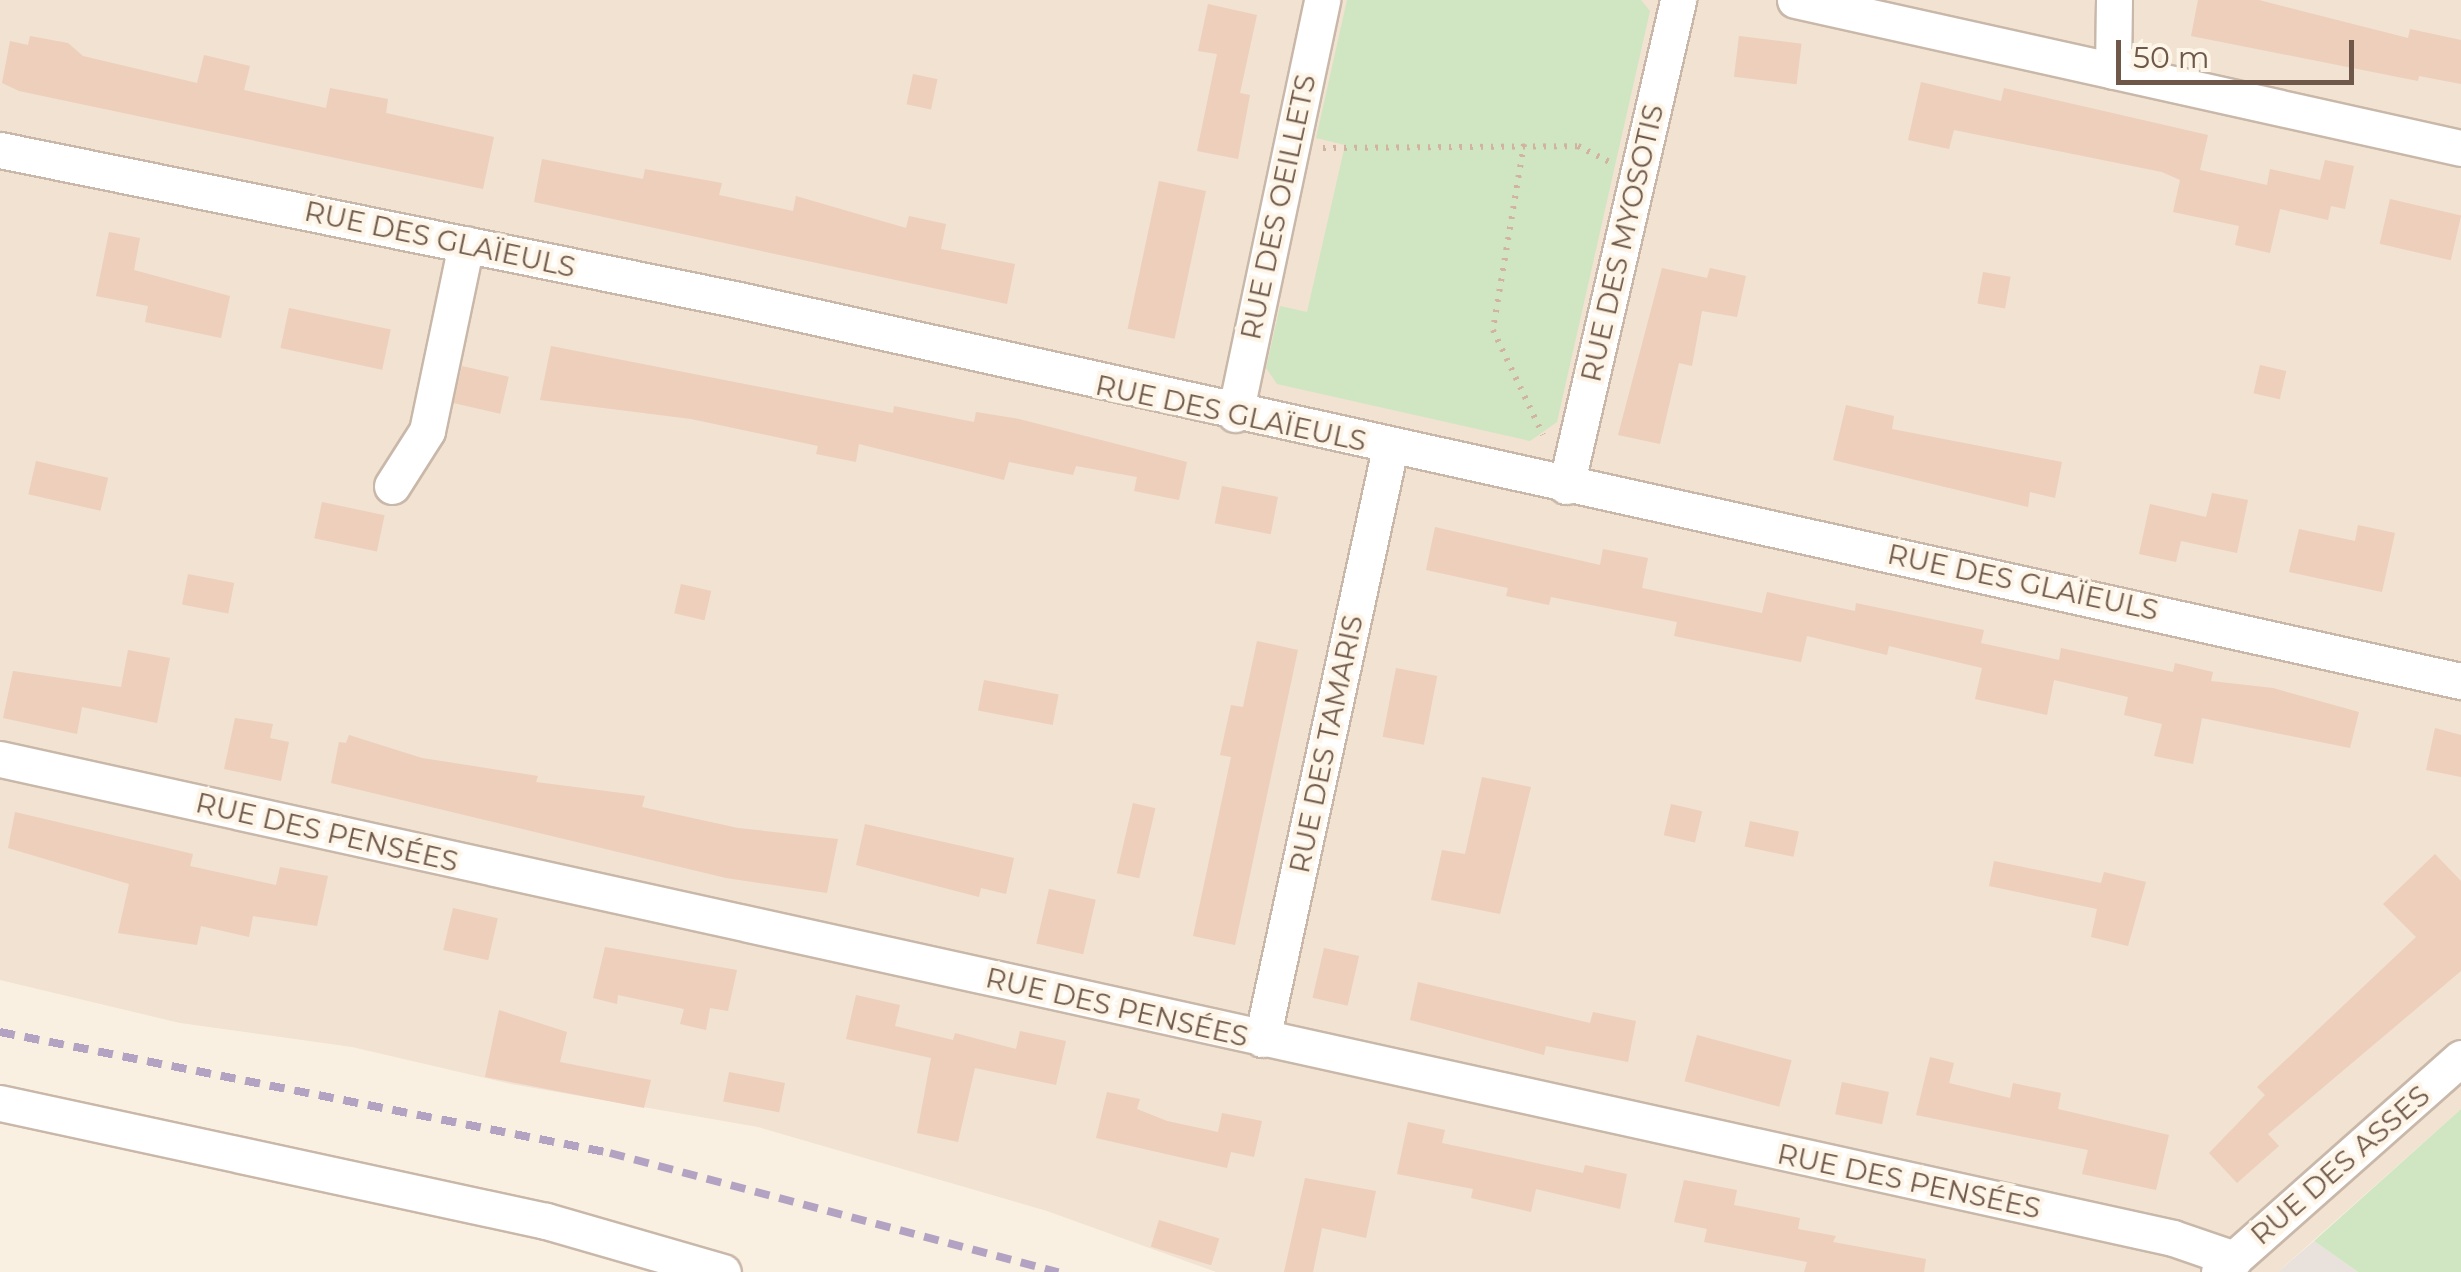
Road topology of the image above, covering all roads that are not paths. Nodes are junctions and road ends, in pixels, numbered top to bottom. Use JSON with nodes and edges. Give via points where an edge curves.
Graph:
{"nodes":[{"id":1,"x":1322,"y":0,"type":"edge"},
{"id":2,"x":1678,"y":0,"type":"edge"},
{"id":3,"x":1795,"y":0,"type":"edge"},
{"id":4,"x":2114,"y":0,"type":"edge"},
{"id":5,"x":2113,"y":71,"type":"junction"},
{"id":6,"x":2461,"y":148,"type":"edge"},
{"id":7,"x":0,"y":150,"type":"edge"},
{"id":8,"x":466,"y":244,"type":"junction"},
{"id":9,"x":1235,"y":414,"type":"junction"},
{"id":10,"x":1390,"y":448,"type":"junction"},
{"id":11,"x":392,"y":486,"type":"dead end"},
{"id":12,"x":1566,"y":486,"type":"junction"},
{"id":13,"x":2461,"y":681,"type":"edge"},
{"id":14,"x":0,"y":759,"type":"edge"},
{"id":15,"x":1262,"y":1040,"type":"junction"},
{"id":16,"x":2461,"y":1058,"type":"edge"},
{"id":17,"x":0,"y":1102,"type":"edge"},
{"id":18,"x":2226,"y":1265,"type":"edge"},
{"id":19,"x":723,"y":1272,"type":"edge"}],
"edges":[{"from":1,"to":9,"type":"street","name":"RUE DES OEILLETS"},
{"from":2,"to":12,"type":"street","name":"RUE DES MYOSOTIS"},
{"from":3,"to":5,"type":"street"},
{"from":4,"to":5,"type":"street"},
{"from":5,"to":6,"type":"street"},
{"from":7,"to":8,"type":"street","name":"RUE DES GLAÏEULS"},
{"from":8,"to":9,"type":"street","name":"RUE DES GLAÏEULS"},
{"from":8,"to":11,"type":"street","via":[[427,431]]},
{"from":9,"to":10,"type":"street","name":"RUE DES GLAÏEULS"},
{"from":10,"to":12,"type":"street","name":"RUE DES GLAÏEULS"},
{"from":10,"to":15,"type":"street","name":"RUE DES TAMARIS"},
{"from":12,"to":13,"type":"street","name":"RUE DES GLAÏEULS"},
{"from":14,"to":15,"type":"street","name":"RUE DES PENSÉES"},
{"from":15,"to":18,"type":"street","name":"RUE DES PENSÉES","via":[[2173,1238]]},
{"from":16,"to":18,"type":"street","name":"RUE DES ASSES"},
{"from":17,"to":19,"type":"street","via":[[546,1220]]}]}
